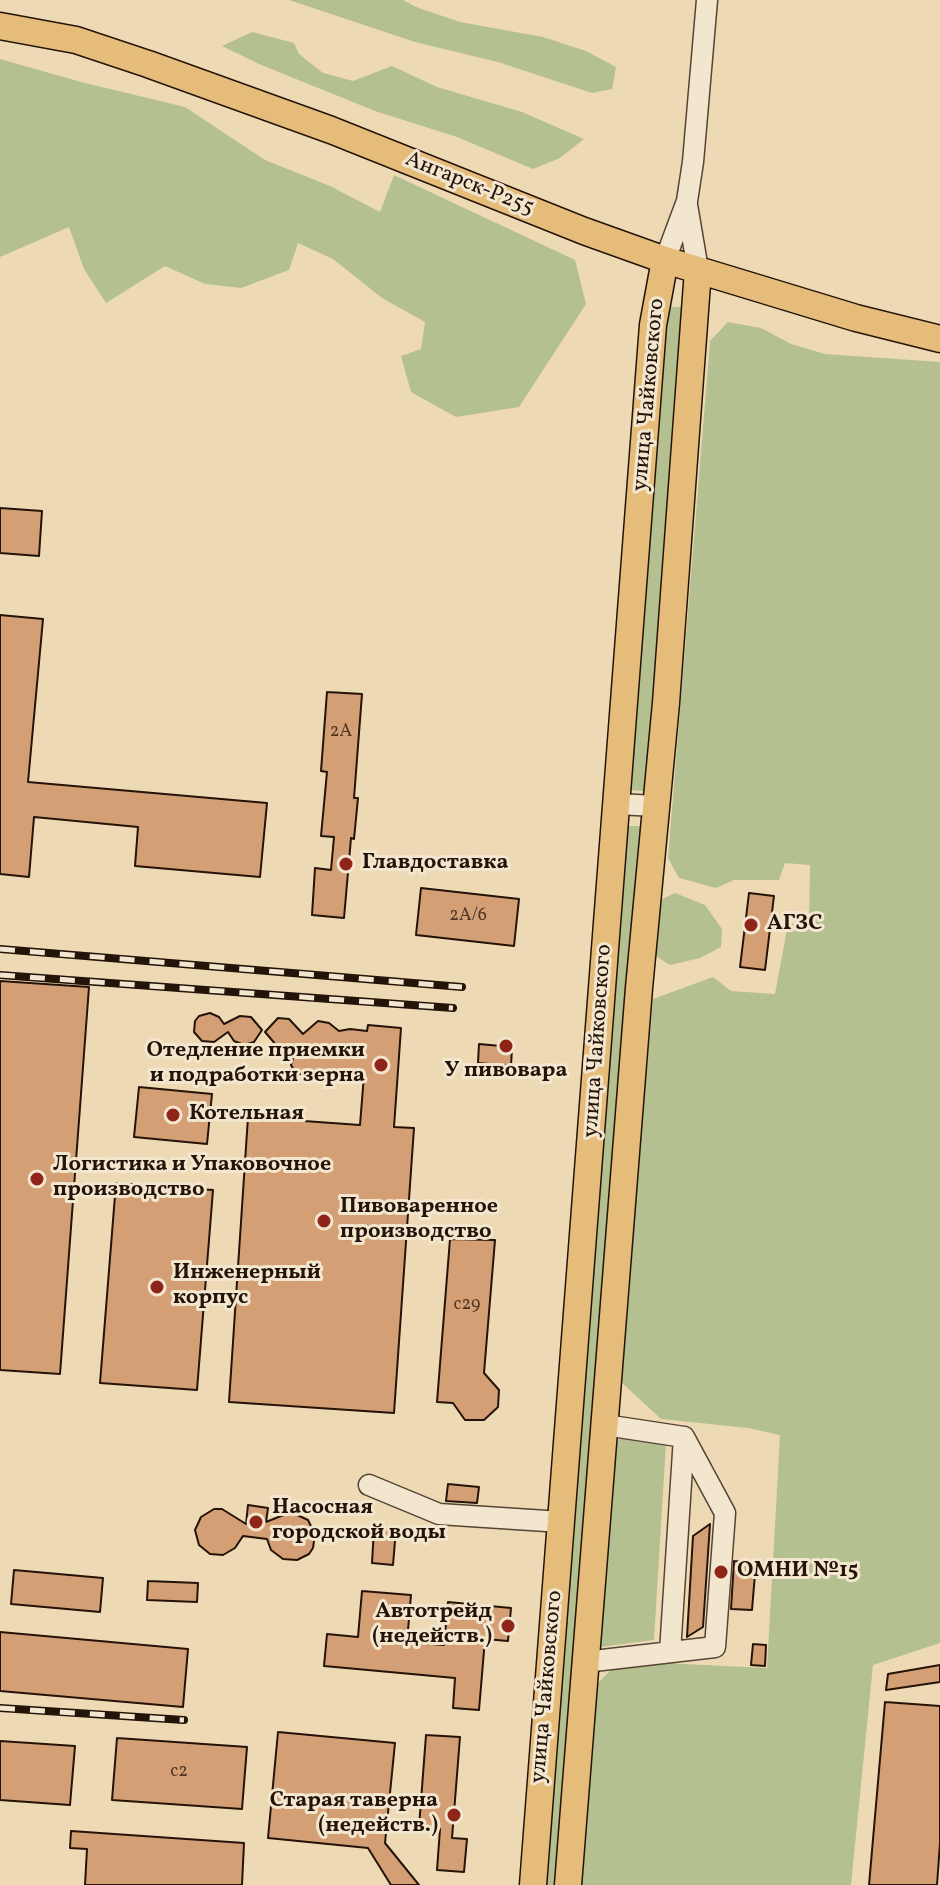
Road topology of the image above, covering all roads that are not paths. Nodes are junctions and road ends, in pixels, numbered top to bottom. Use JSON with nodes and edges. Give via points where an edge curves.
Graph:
{"nodes":[{"id":1,"x":707,"y":0,"type":"edge"},
{"id":2,"x":0,"y":26,"type":"edge"},
{"id":3,"x":687,"y":201,"type":"junction"},
{"id":4,"x":665,"y":260,"type":"junction"},
{"id":5,"x":698,"y":270,"type":"junction"},
{"id":6,"x":940,"y":339,"type":"edge"},
{"id":7,"x":617,"y":804,"type":"junction"},
{"id":8,"x":656,"y":806,"type":"junction"},
{"id":9,"x":605,"y":1425,"type":"junction"},
{"id":10,"x":684,"y":1437,"type":"junction"},
{"id":11,"x":369,"y":1485,"type":"dead end"},
{"id":12,"x":562,"y":1522,"type":"junction"},
{"id":13,"x":670,"y":1652,"type":"junction"},
{"id":14,"x":585,"y":1662,"type":"junction"},
{"id":15,"x":533,"y":1885,"type":"edge"},
{"id":16,"x":568,"y":1885,"type":"edge"}],
"edges":[{"from":1,"to":3,"type":"street","name":"улица Чайковского"},
{"from":2,"to":4,"type":"main road","name":"Ангарск-Р255","via":[[76,40],[148,64]]},
{"from":3,"to":4,"type":"street","name":"улица Чайковского"},
{"from":3,"to":5,"type":"street","name":"улица Чайковского"},
{"from":4,"to":5,"type":"main road","name":"Ангарск-Р255"},
{"from":4,"to":7,"type":"main road","name":"улица Чайковского","via":[[653,325]]},
{"from":5,"to":6,"type":"main road","name":"Ангарск-Р255"},
{"from":5,"to":8,"type":"main road","name":"улица Чайковского"},
{"from":7,"to":8,"type":"street"},
{"from":7,"to":12,"type":"main road","name":"улица Чайковского"},
{"from":8,"to":9,"type":"main road","name":"улица Чайковского"},
{"from":9,"to":10,"type":"street"},
{"from":9,"to":14,"type":"main road","name":"улица Чайковского"},
{"from":10,"to":13,"type":"street"},
{"from":10,"to":13,"type":"street","via":[[725,1513],[715,1647]]},
{"from":11,"to":12,"type":"street","via":[[439,1514]]},
{"from":12,"to":15,"type":"main road","name":"улица Чайковского"},
{"from":13,"to":14,"type":"street"},
{"from":14,"to":16,"type":"main road","name":"улица Чайковского"}]}
